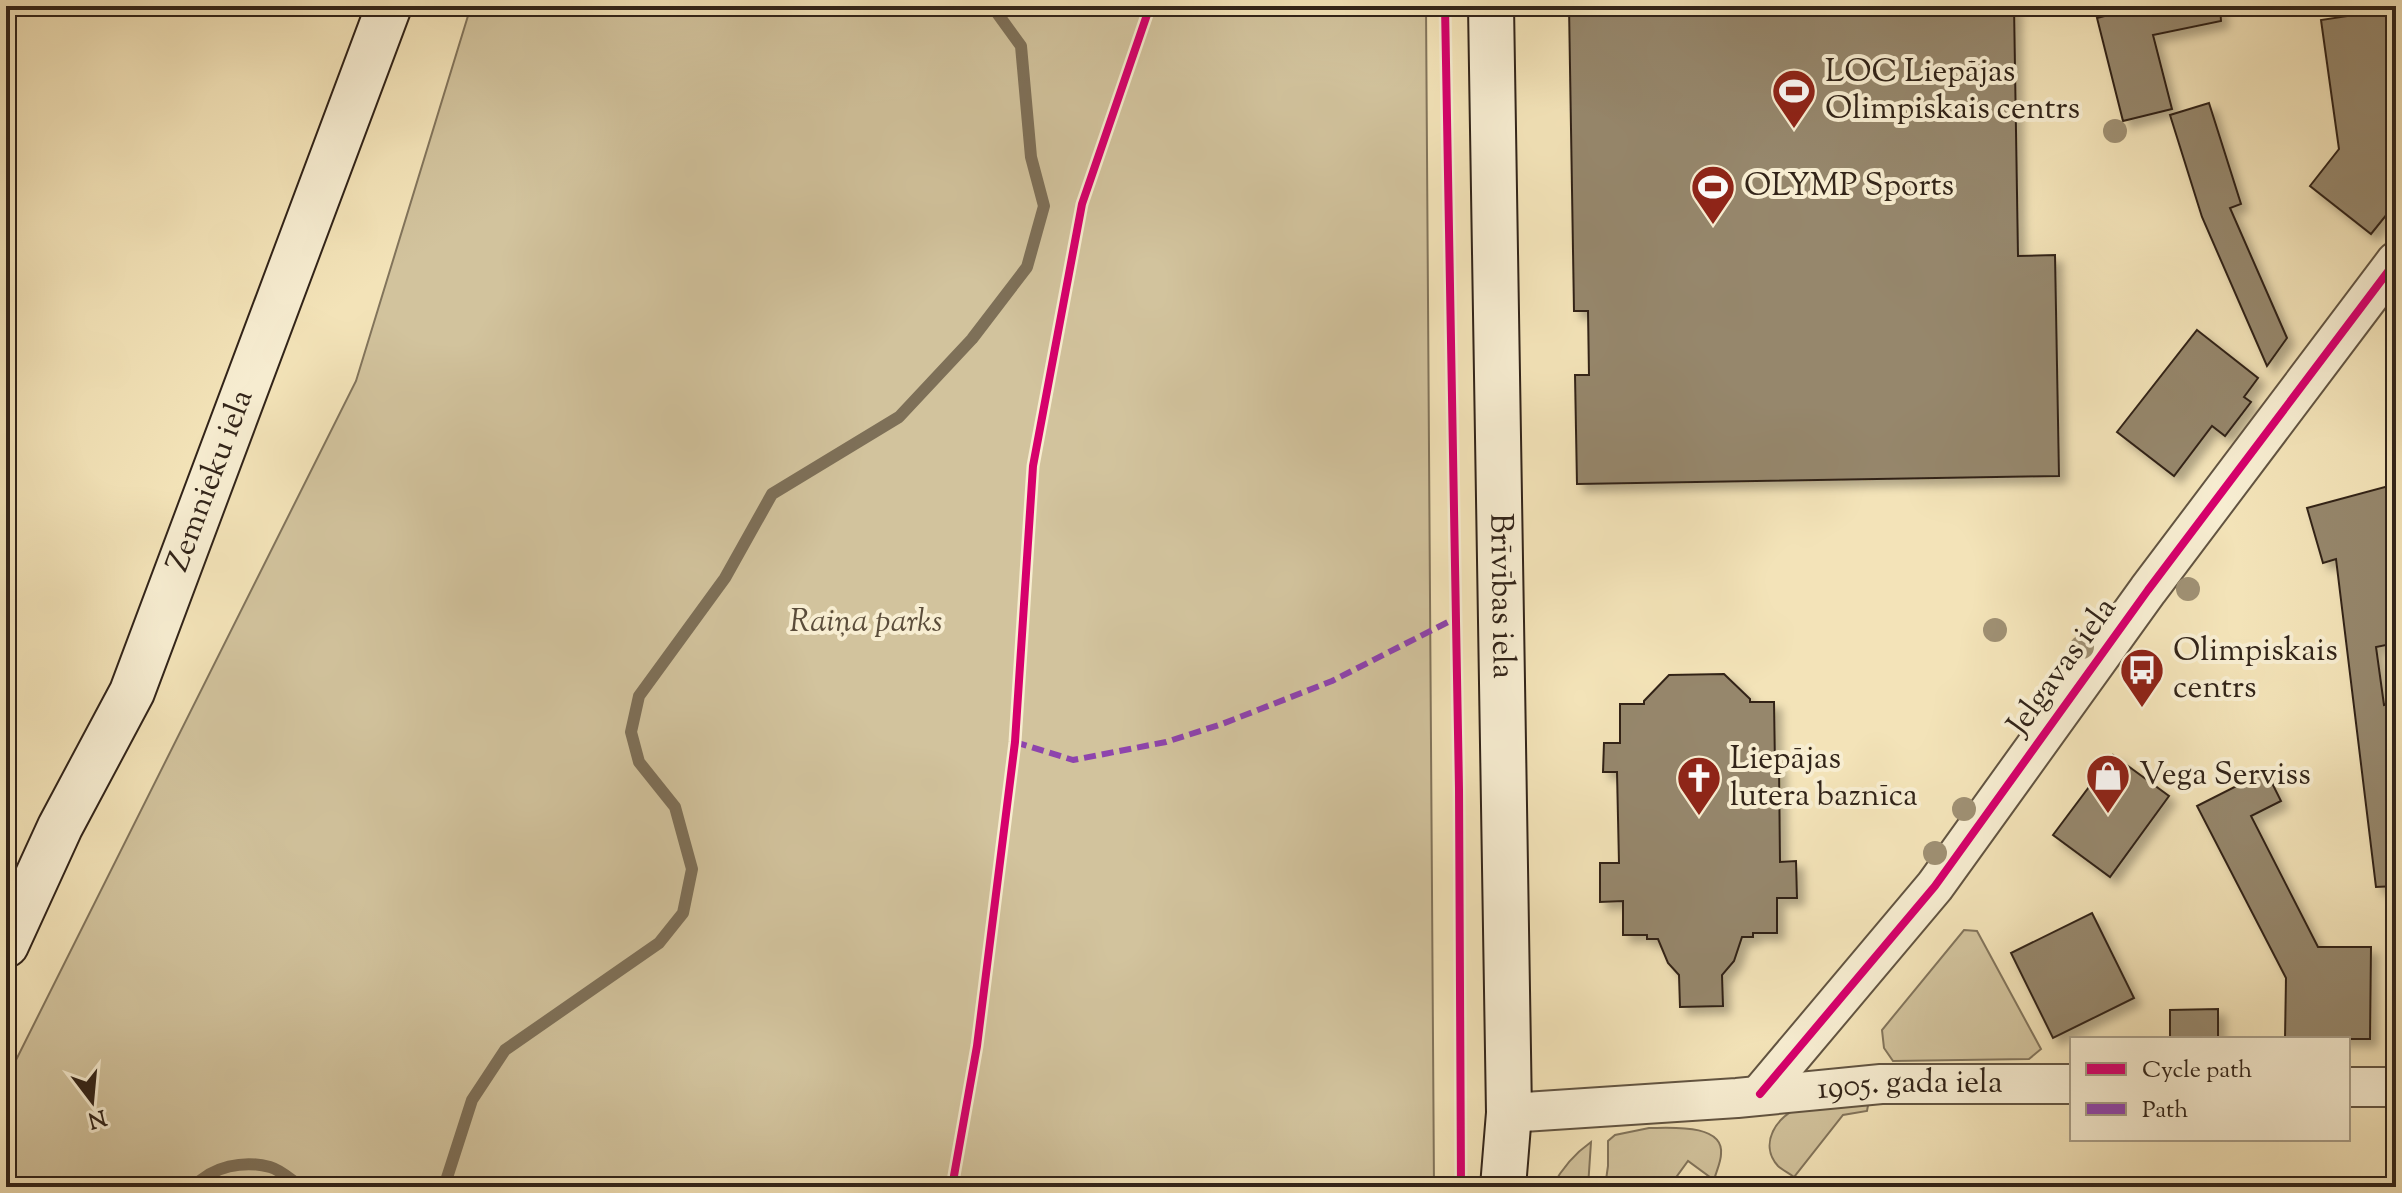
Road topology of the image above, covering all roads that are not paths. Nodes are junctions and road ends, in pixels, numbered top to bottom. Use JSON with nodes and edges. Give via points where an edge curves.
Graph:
{"nodes":[{"id":1,"x":389,"y":6,"type":"edge"},
{"id":2,"x":1491,"y":6,"type":"edge"},
{"id":3,"x":2396,"y":261,"type":"edge"},
{"id":4,"x":6,"y":945,"type":"edge"},
{"id":5,"x":2070,"y":1084,"type":"edge"},
{"id":6,"x":2350,"y":1087,"type":"edge"},
{"id":7,"x":2396,"y":1087,"type":"edge"},
{"id":8,"x":1760,"y":1094,"type":"junction"},
{"id":9,"x":1509,"y":1113,"type":"junction"},
{"id":10,"x":1503,"y":1187,"type":"edge"}],
"edges":[{"from":1,"to":4,"type":"main road","name":"Zemnieku iela","via":[[132,692],[60,827]]},
{"from":2,"to":9,"type":"main road","name":"Brīvības iela"},
{"from":3,"to":8,"type":"street","name":"Jelgavas iela","via":[[2148,590],[1935,886]]},
{"from":5,"to":8,"type":"street","name":"1905. gada iela","via":[[1881,1084]]},
{"from":6,"to":7,"type":"street"},
{"from":8,"to":9,"type":"street","name":"1905. gada iela"},
{"from":9,"to":10,"type":"main road","name":"Brīvības iela"}]}
